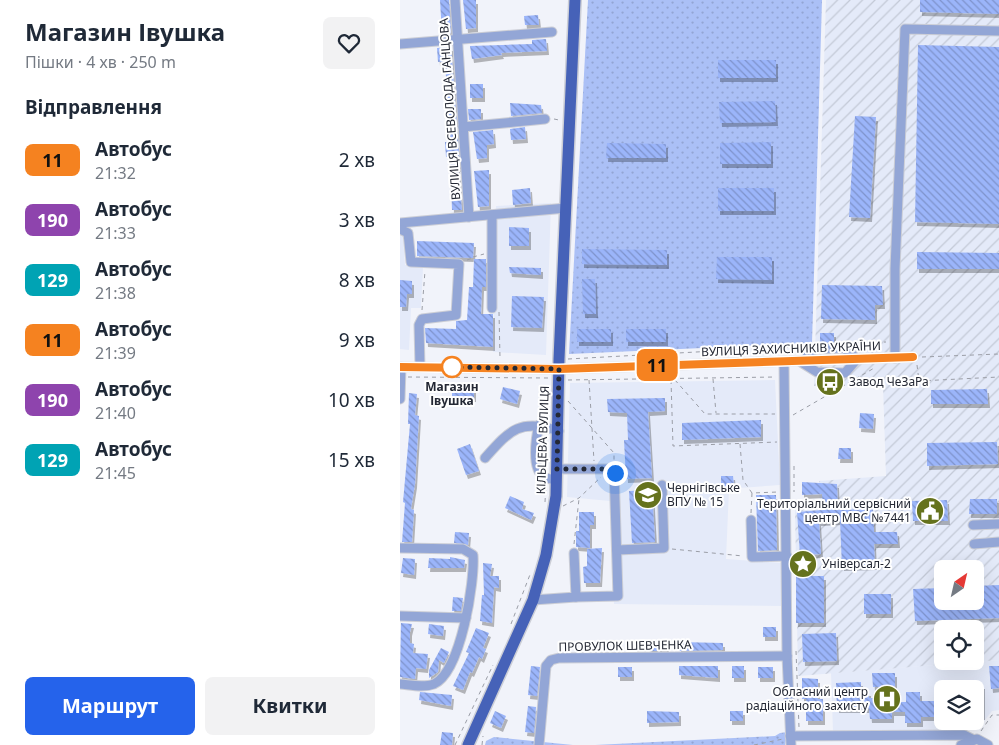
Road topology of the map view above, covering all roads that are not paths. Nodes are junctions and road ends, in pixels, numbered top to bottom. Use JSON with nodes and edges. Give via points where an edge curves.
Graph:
{"nodes":[{"id":1,"x":455,"y":0,"type":"edge"},
{"id":2,"x":575,"y":0,"type":"edge"},
{"id":3,"x":999,"y":30,"type":"edge"},
{"id":4,"x":552,"y":32,"type":"dead end"},
{"id":5,"x":458,"y":38,"type":"junction"},
{"id":6,"x":400,"y":44,"type":"edge"},
{"id":7,"x":545,"y":119,"type":"dead end"},
{"id":8,"x":464,"y":127,"type":"junction"},
{"id":9,"x":566,"y":208,"type":"junction"},
{"id":10,"x":492,"y":214,"type":"junction"},
{"id":11,"x":469,"y":217,"type":"junction"},
{"id":12,"x":401,"y":225,"type":"edge"},
{"id":13,"x":400,"y":240,"type":"edge"},
{"id":14,"x":492,"y":308,"type":"road end"},
{"id":15,"x":913,"y":357,"type":"dead end"},
{"id":16,"x":895,"y":358,"type":"junction"},
{"id":17,"x":784,"y":362,"type":"junction"},
{"id":18,"x":401,"y":367,"type":"edge"},
{"id":19,"x":420,"y":367,"type":"junction"},
{"id":20,"x":559,"y":369,"type":"junction"},
{"id":21,"x":401,"y":377,"type":"edge"},
{"id":22,"x":400,"y":399,"type":"edge"},
{"id":23,"x":539,"y":425,"type":"junction"},
{"id":24,"x":559,"y":431,"type":"junction"},
{"id":25,"x":485,"y":458,"type":"dead end"},
{"id":26,"x":553,"y":476,"type":"junction"},
{"id":27,"x":662,"y":485,"type":"dead end"},
{"id":28,"x":751,"y":520,"type":"road end"},
{"id":29,"x":999,"y":524,"type":"edge"},
{"id":30,"x":973,"y":525,"type":"dead end"},
{"id":31,"x":999,"y":542,"type":"edge"},
{"id":32,"x":974,"y":544,"type":"dead end"},
{"id":33,"x":400,"y":548,"type":"edge"},
{"id":34,"x":617,"y":550,"type":"junction"},
{"id":35,"x":574,"y":553,"type":"road end"},
{"id":36,"x":787,"y":556,"type":"junction"},
{"id":37,"x":576,"y":597,"type":"junction"},
{"id":38,"x":533,"y":600,"type":"junction"},
{"id":39,"x":400,"y":616,"type":"edge"},
{"id":40,"x":466,"y":618,"type":"junction"},
{"id":41,"x":786,"y":656,"type":"junction"},
{"id":42,"x":400,"y":684,"type":"edge"},
{"id":43,"x":794,"y":739,"type":"edge"},
{"id":44,"x":974,"y":740,"type":"junction"},
{"id":45,"x":468,"y":745,"type":"edge"},
{"id":46,"x":539,"y":745,"type":"edge"},
{"id":47,"x":961,"y":745,"type":"edge"},
{"id":48,"x":988,"y":745,"type":"edge"}],
"edges":[{"from":1,"to":5,"type":"street","name":"ВУЛИЦЯ ВСЕВОЛОДА ГАНЦОВА"},
{"from":2,"to":9,"type":"main road","name":"КІЛЬЦЕВА ВУЛИЦЯ"},
{"from":3,"to":16,"type":"street","via":[[905,29]]},
{"from":4,"to":5,"type":"street"},
{"from":5,"to":6,"type":"street"},
{"from":5,"to":8,"type":"street","name":"ВУЛИЦЯ ВСЕВОЛОДА ГАНЦОВА"},
{"from":7,"to":8,"type":"street"},
{"from":8,"to":11,"type":"street","name":"ВУЛИЦЯ ВСЕВОЛОДА ГАНЦОВА"},
{"from":9,"to":10,"type":"street"},
{"from":9,"to":20,"type":"main road","name":"КІЛЬЦЕВА ВУЛИЦЯ"},
{"from":10,"to":11,"type":"street"},
{"from":10,"to":14,"type":"street"},
{"from":11,"to":12,"type":"street"},
{"from":12,"to":13,"type":"street"},
{"from":12,"to":19,"type":"street","via":[[408,233],[411,262],[459,264],[456,315],[422,319],[419,326]]},
{"from":15,"to":16,"type":"street","name":"ВУЛИЦЯ ЗАХИСНИКІВ УКРАЇНИ"},
{"from":16,"to":17,"type":"street","name":"ВУЛИЦЯ ЗАХИСНИКІВ УКРАЇНИ"},
{"from":17,"to":20,"type":"street","name":"ВУЛИЦЯ ЗАХИСНИКІВ УКРАЇНИ"},
{"from":17,"to":36,"type":"street","via":[[790,493]]},
{"from":18,"to":19,"type":"street","name":"ВУЛИЦЯ ЗАХИСНИКІВ УКРАЇНИ"},
{"from":18,"to":21,"type":"street"},
{"from":19,"to":20,"type":"street","name":"ВУЛИЦЯ ЗАХИСНИКІВ УКРАЇНИ"},
{"from":20,"to":24,"type":"main road","name":"КІЛЬЦЕВА ВУЛИЦЯ"},
{"from":21,"to":22,"type":"street"},
{"from":23,"to":24,"type":"street"},
{"from":23,"to":25,"type":"street","via":[[517,427],[504,436]]},
{"from":23,"to":26,"type":"street","via":[[538,470]]},
{"from":24,"to":26,"type":"main road","name":"КІЛЬЦЕВА ВУЛИЦЯ"},
{"from":26,"to":34,"type":"street","via":[[614,469]]},
{"from":26,"to":38,"type":"main road","name":"КІЛЬЦЕВА ВУЛИЦЯ","via":[[556,496],[546,555]]},
{"from":27,"to":34,"type":"street","via":[[664,548]]},
{"from":28,"to":36,"type":"street","via":[[752,557]]},
{"from":29,"to":30,"type":"street"},
{"from":31,"to":32,"type":"street"},
{"from":33,"to":40,"type":"street","via":[[463,549],[473,554],[473,582]]},
{"from":34,"to":37,"type":"street","via":[[618,596]]},
{"from":35,"to":37,"type":"street"},
{"from":36,"to":41,"type":"street"},
{"from":37,"to":38,"type":"street"},
{"from":38,"to":45,"type":"main road","name":"КІЛЬЦЕВА ВУЛИЦЯ"},
{"from":39,"to":40,"type":"street"},
{"from":40,"to":42,"type":"street","via":[[455,655],[444,676],[435,684],[426,686]]},
{"from":41,"to":43,"type":"street"},
{"from":41,"to":46,"type":"street","name":"ПРОВУЛОК ШЕВЧЕНКА","via":[[550,660],[546,666]]},
{"from":43,"to":44,"type":"street","via":[[964,735]]},
{"from":44,"to":47,"type":"street"},
{"from":44,"to":48,"type":"street"}]}
